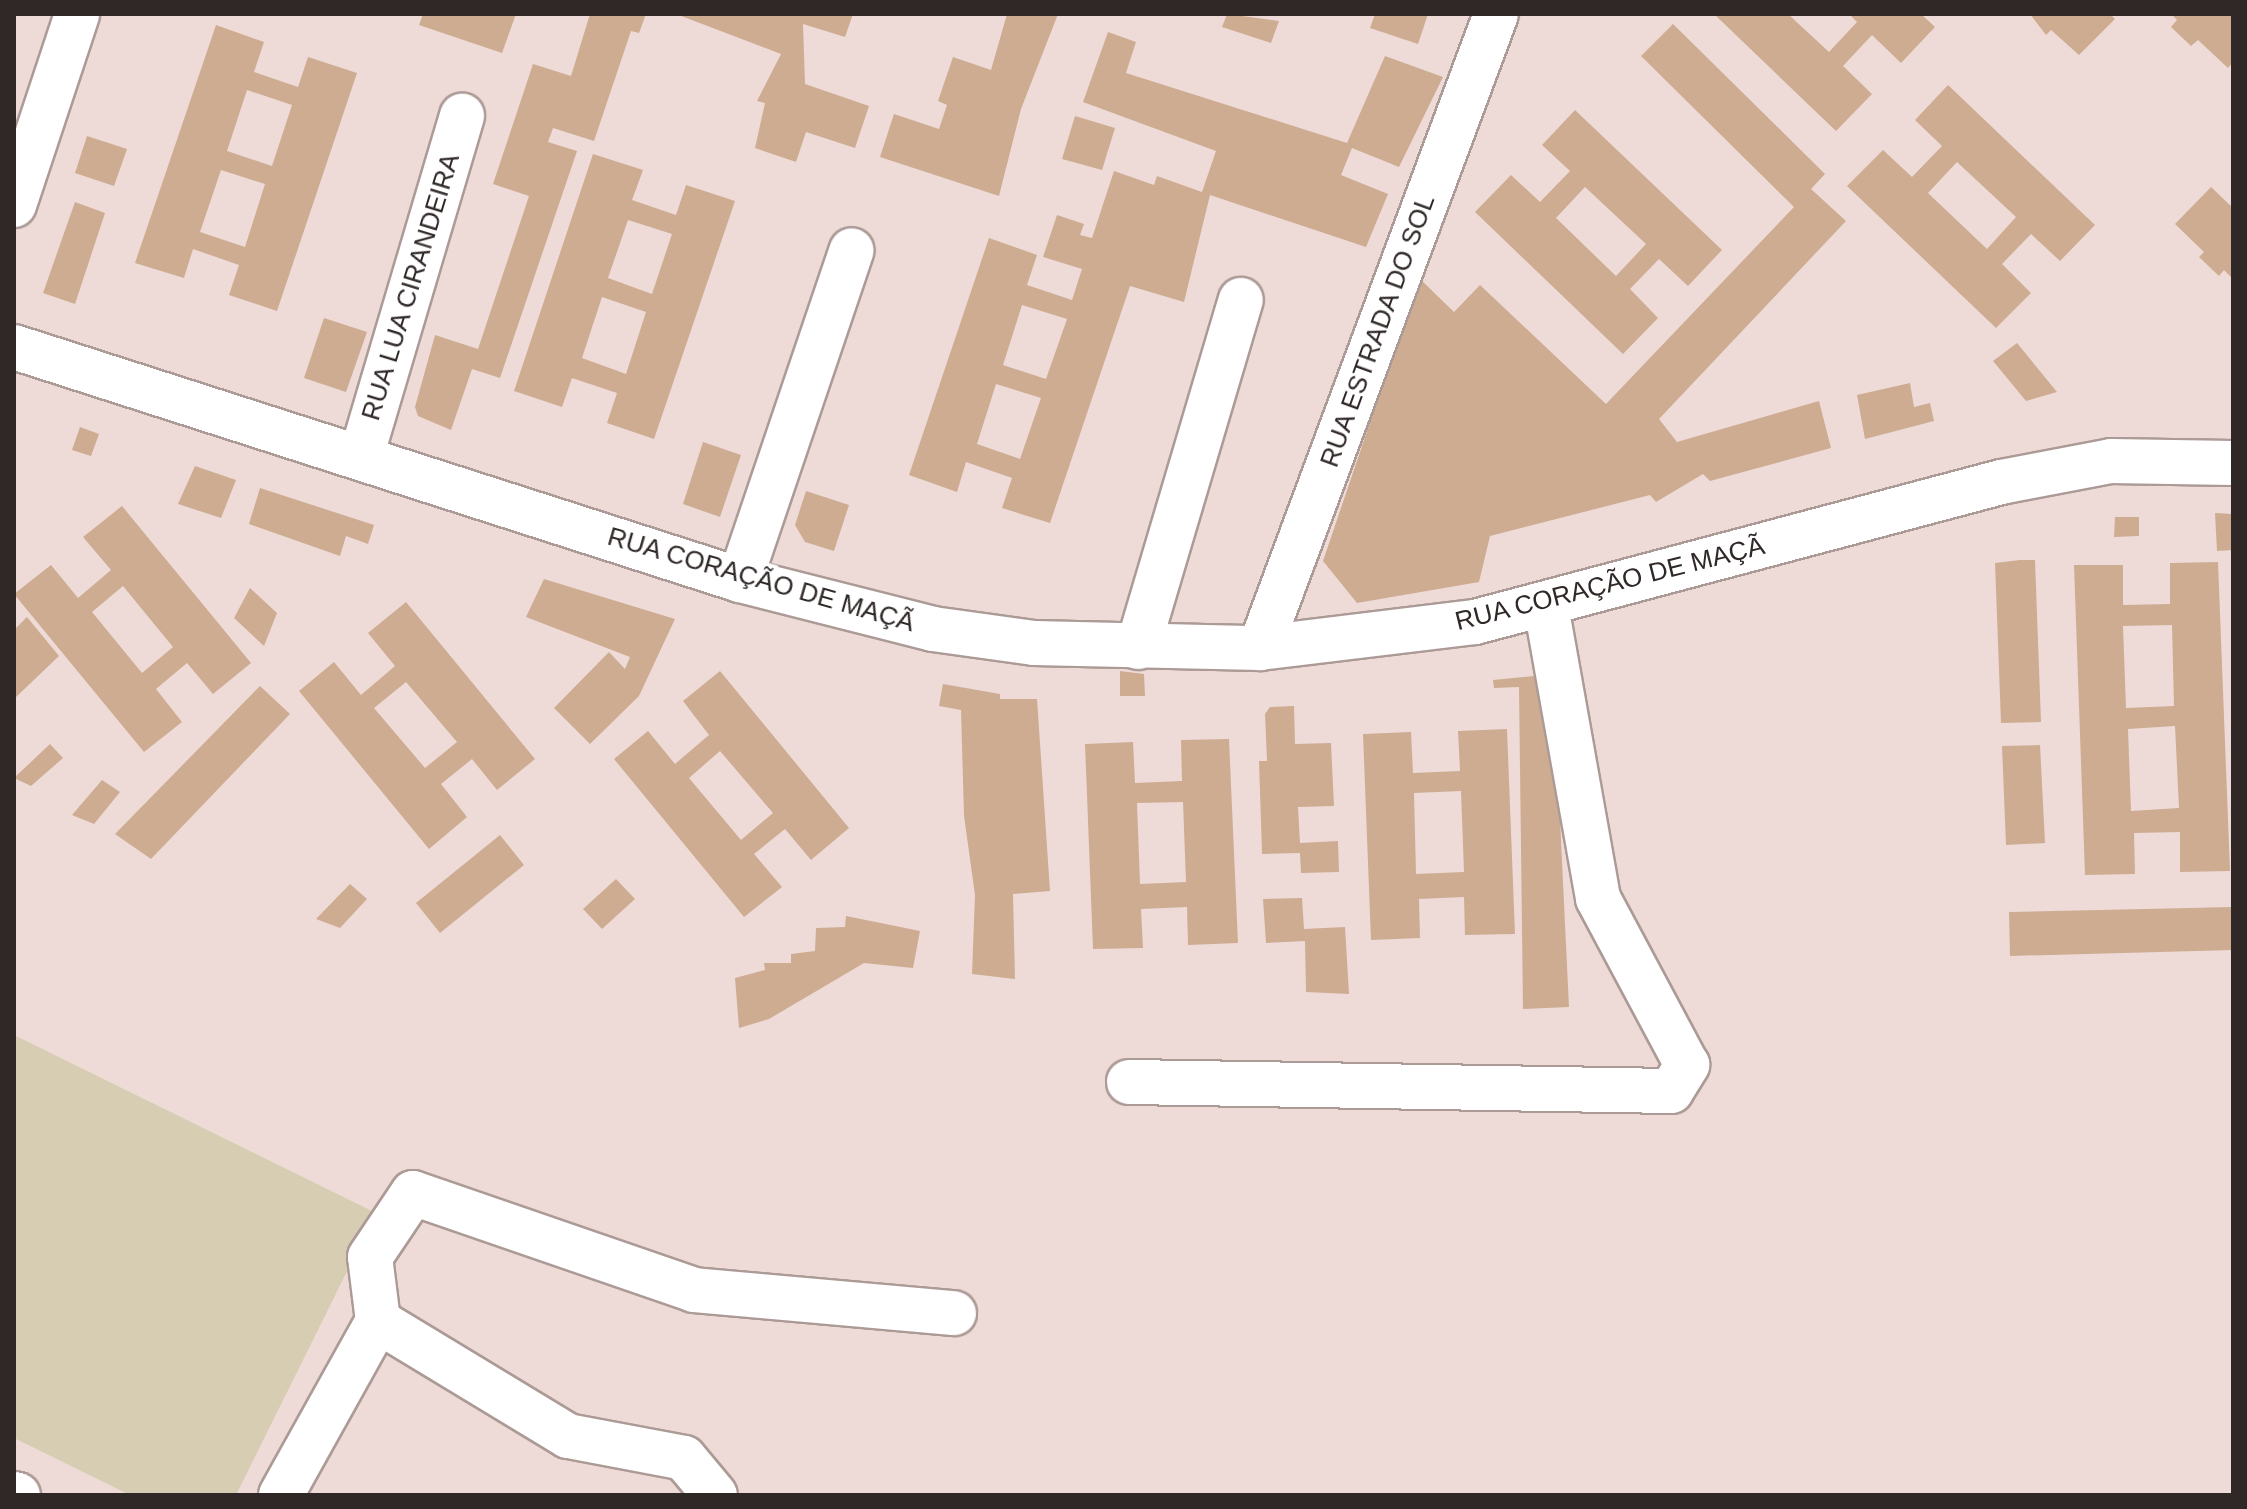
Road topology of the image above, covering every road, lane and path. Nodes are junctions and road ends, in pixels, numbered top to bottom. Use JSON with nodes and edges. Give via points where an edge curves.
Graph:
{"nodes":[{"id":1,"x":77,"y":14,"type":"edge"},
{"id":2,"x":1496,"y":14,"type":"edge"},
{"id":3,"x":462,"y":116,"type":"dead end"},
{"id":4,"x":14,"y":205,"type":"edge"},
{"id":5,"x":852,"y":250,"type":"dead end"},
{"id":6,"x":1241,"y":300,"type":"dead end"},
{"id":7,"x":14,"y":347,"type":"edge"},
{"id":8,"x":361,"y":457,"type":"junction"},
{"id":9,"x":2233,"y":463,"type":"edge"},
{"id":10,"x":740,"y":580,"type":"junction"},
{"id":11,"x":1546,"y":605,"type":"junction"},
{"id":12,"x":1138,"y":647,"type":"junction"},
{"id":13,"x":1260,"y":648,"type":"junction"},
{"id":14,"x":1129,"y":1082,"type":"dead end"},
{"id":15,"x":954,"y":1313,"type":"dead end"},
{"id":16,"x":378,"y":1321,"type":"junction"},
{"id":17,"x":281,"y":1495,"type":"edge"},
{"id":18,"x":715,"y":1495,"type":"edge"}],
"edges":[{"from":1,"to":4,"type":"street"},
{"from":2,"to":13,"type":"street","name":"RUA ESTRADA DO SOL"},
{"from":3,"to":8,"type":"street","name":"RUA LUA CIRANDEIRA"},
{"from":5,"to":10,"type":"street"},
{"from":6,"to":12,"type":"street"},
{"from":7,"to":8,"type":"street","name":"RUA CORAÇÃO DE MAÇÃ"},
{"from":8,"to":10,"type":"street","name":"RUA CORAÇÃO DE MAÇÃ"},
{"from":9,"to":11,"type":"street","name":"RUA CORAÇÃO DE MAÇÃ","via":[[2111,461],[2001,482]]},
{"from":10,"to":12,"type":"street","name":"RUA CORAÇÃO DE MAÇÃ","via":[[933,629],[1034,643]]},
{"from":11,"to":13,"type":"street","name":"RUA CORAÇÃO DE MAÇÃ","via":[[1475,622]]},
{"from":11,"to":14,"type":"street","via":[[1598,898],[1687,1065],[1671,1091]]},
{"from":12,"to":13,"type":"street","name":"RUA CORAÇÃO DE MAÇÃ"},
{"from":15,"to":16,"type":"street","via":[[694,1290],[413,1193],[370,1257]]},
{"from":16,"to":17,"type":"street"},
{"from":16,"to":18,"type":"street","via":[[568,1436],[684,1458]]}]}
